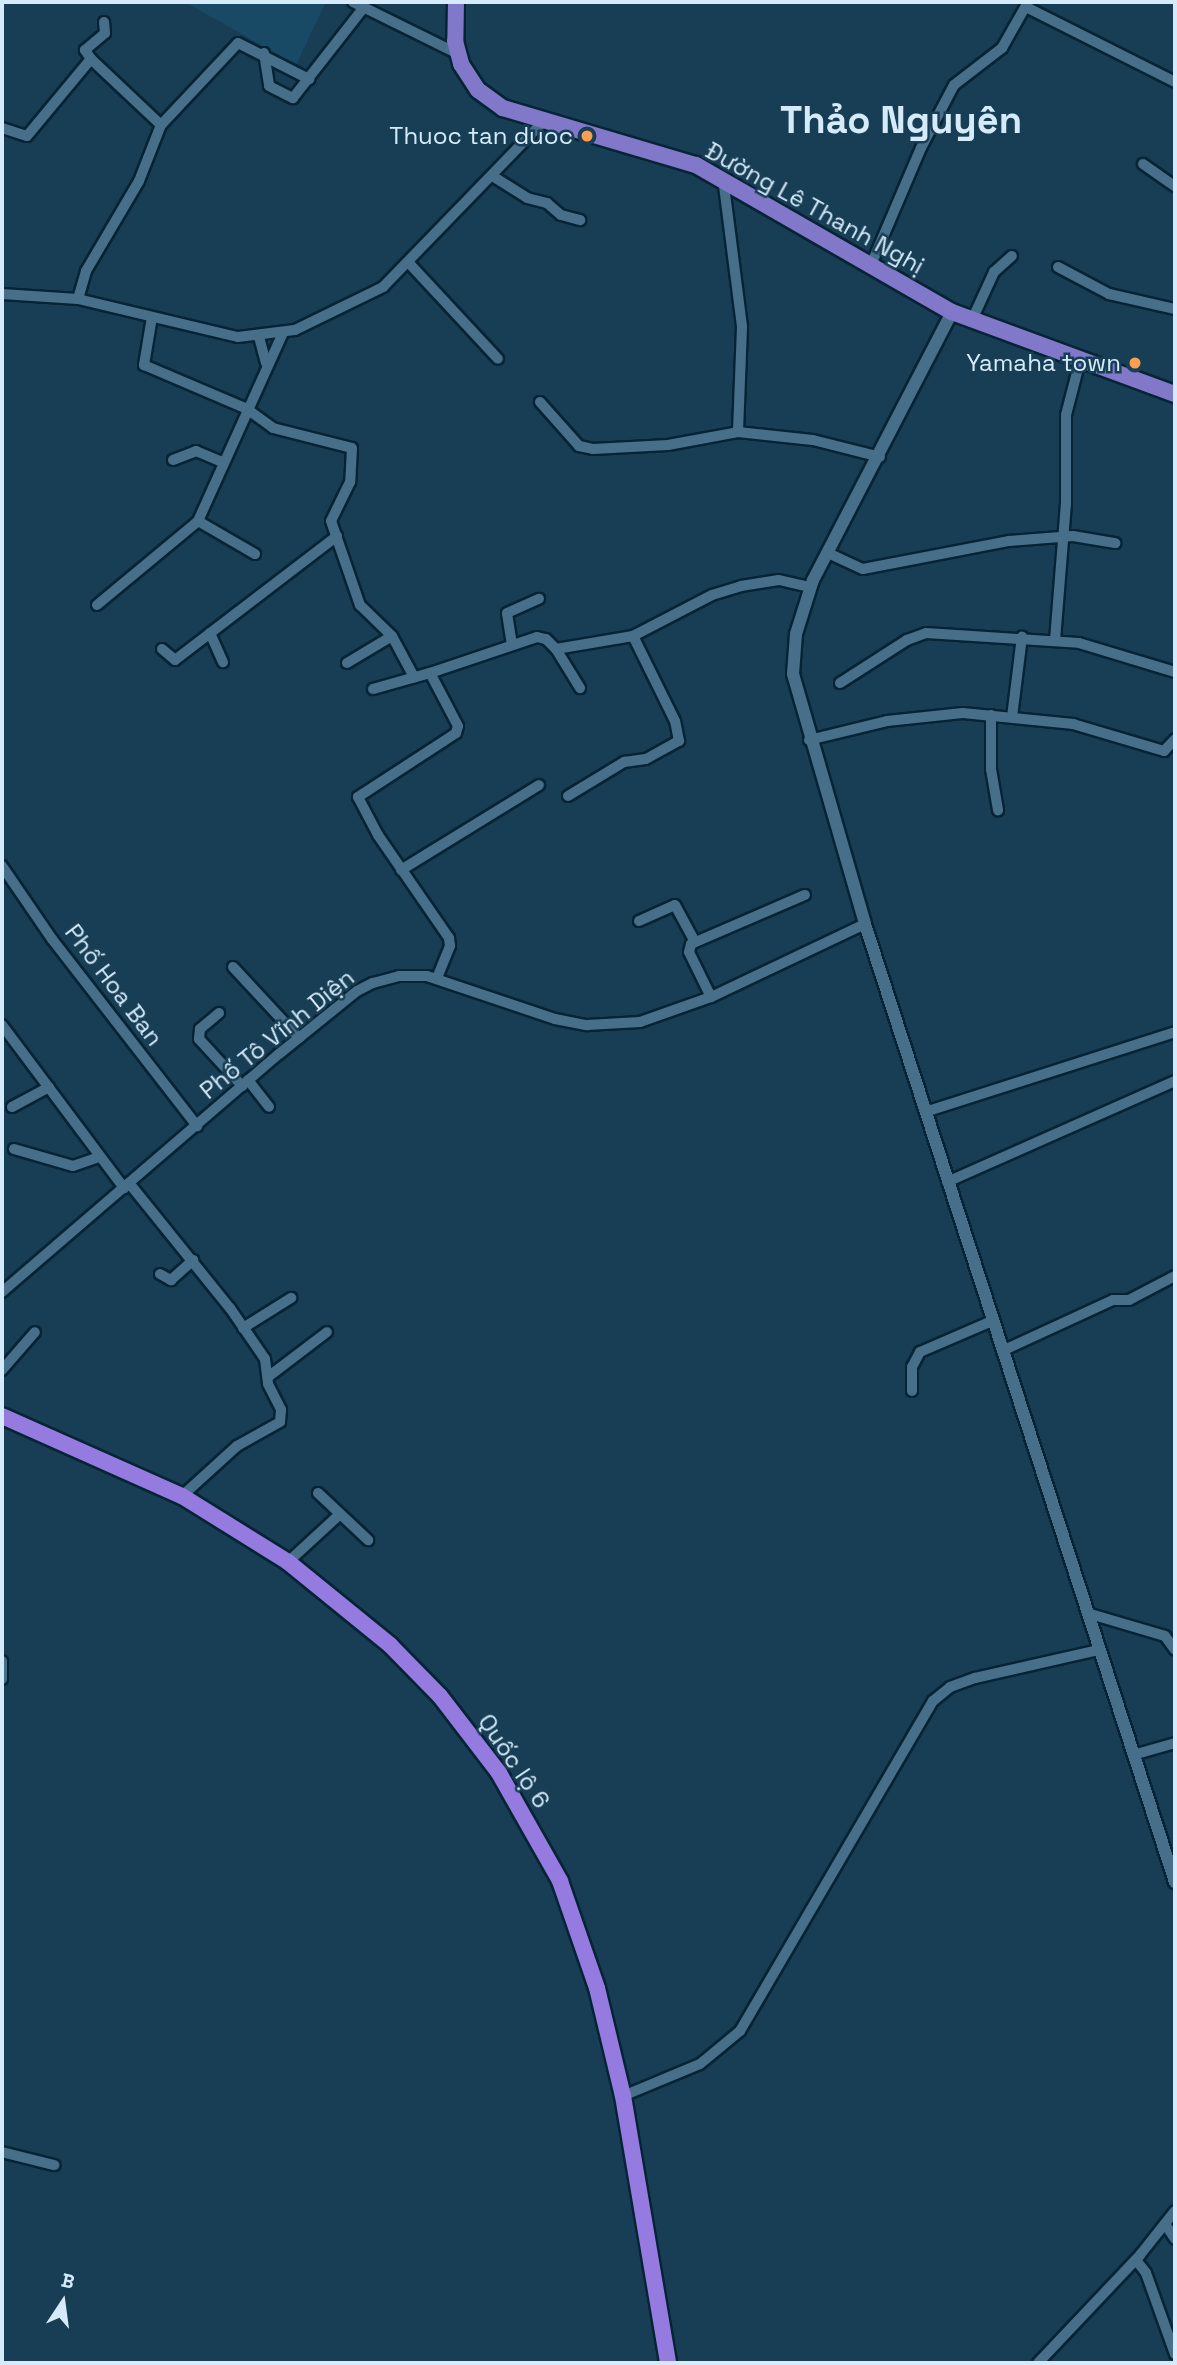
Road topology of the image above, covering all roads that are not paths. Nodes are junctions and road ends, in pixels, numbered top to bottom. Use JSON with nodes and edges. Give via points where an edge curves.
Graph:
{"nodes":[{"id":1,"x":353,"y":2,"type":"edge"},
{"id":2,"x":456,"y":2,"type":"edge"},
{"id":3,"x":1027,"y":4,"type":"edge"},
{"id":4,"x":364,"y":7,"type":"junction"},
{"id":5,"x":104,"y":22,"type":"dead end"},
{"id":6,"x":264,"y":53,"type":"junction"},
{"id":7,"x":458,"y":54,"type":"junction"},
{"id":8,"x":91,"y":59,"type":"junction"},
{"id":9,"x":309,"y":79,"type":"junction"},
{"id":10,"x":1175,"y":82,"type":"edge"},
{"id":11,"x":542,"y":123,"type":"junction"},
{"id":12,"x":161,"y":125,"type":"junction"},
{"id":13,"x":2,"y":128,"type":"edge"},
{"id":14,"x":1143,"y":164,"type":"dead end"},
{"id":15,"x":494,"y":177,"type":"junction"},
{"id":16,"x":723,"y":178,"type":"junction"},
{"id":17,"x":1175,"y":186,"type":"edge"},
{"id":18,"x":580,"y":220,"type":"dead end"},
{"id":19,"x":1012,"y":256,"type":"dead end"},
{"id":20,"x":408,"y":262,"type":"junction"},
{"id":21,"x":871,"y":265,"type":"junction"},
{"id":22,"x":1058,"y":267,"type":"dead end"},
{"id":23,"x":2,"y":294,"type":"edge"},
{"id":24,"x":78,"y":299,"type":"junction"},
{"id":25,"x":1175,"y":309,"type":"edge"},
{"id":26,"x":952,"y":312,"type":"junction"},
{"id":27,"x":152,"y":317,"type":"junction"},
{"id":28,"x":972,"y":320,"type":"junction"},
{"id":29,"x":283,"y":333,"type":"junction"},
{"id":30,"x":259,"y":337,"type":"junction"},
{"id":31,"x":498,"y":359,"type":"dead end"},
{"id":32,"x":1080,"y":361,"type":"junction"},
{"id":33,"x":266,"y":363,"type":"junction"},
{"id":34,"x":1173,"y":389,"type":"edge"},
{"id":35,"x":540,"y":401,"type":"dead end"},
{"id":36,"x":247,"y":409,"type":"junction"},
{"id":37,"x":738,"y":432,"type":"junction"},
{"id":38,"x":880,"y":457,"type":"junction"},
{"id":39,"x":173,"y":460,"type":"dead end"},
{"id":40,"x":224,"y":463,"type":"junction"},
{"id":41,"x":198,"y":521,"type":"junction"},
{"id":42,"x":337,"y":536,"type":"junction"},
{"id":43,"x":1063,"y":536,"type":"junction"},
{"id":44,"x":1115,"y":543,"type":"dead end"},
{"id":45,"x":828,"y":553,"type":"junction"},
{"id":46,"x":255,"y":554,"type":"dead end"},
{"id":47,"x":810,"y":587,"type":"junction"},
{"id":48,"x":539,"y":599,"type":"dead end"},
{"id":49,"x":97,"y":605,"type":"dead end"},
{"id":50,"x":210,"y":633,"type":"junction"},
{"id":51,"x":392,"y":636,"type":"junction"},
{"id":52,"x":633,"y":636,"type":"junction"},
{"id":53,"x":1022,"y":637,"type":"junction"},
{"id":54,"x":1055,"y":640,"type":"junction"},
{"id":55,"x":512,"y":645,"type":"junction"},
{"id":56,"x":162,"y":649,"type":"dead end"},
{"id":57,"x":556,"y":649,"type":"junction"},
{"id":58,"x":223,"y":662,"type":"dead end"},
{"id":59,"x":347,"y":663,"type":"dead end"},
{"id":60,"x":1175,"y":672,"type":"edge"},
{"id":61,"x":430,"y":673,"type":"junction"},
{"id":62,"x":414,"y":677,"type":"junction"},
{"id":63,"x":840,"y":683,"type":"dead end"},
{"id":64,"x":580,"y":688,"type":"dead end"},
{"id":65,"x":373,"y":689,"type":"dead end"},
{"id":66,"x":991,"y":715,"type":"junction"},
{"id":67,"x":1012,"y":717,"type":"junction"},
{"id":68,"x":1175,"y":739,"type":"edge"},
{"id":69,"x":809,"y":740,"type":"junction"},
{"id":70,"x":539,"y":785,"type":"dead end"},
{"id":71,"x":568,"y":796,"type":"dead end"},
{"id":72,"x":998,"y":810,"type":"dead end"},
{"id":73,"x":2,"y":866,"type":"edge"},
{"id":74,"x":401,"y":870,"type":"junction"},
{"id":75,"x":804,"y":895,"type":"dead end"},
{"id":76,"x":639,"y":921,"type":"dead end"},
{"id":77,"x":864,"y":923,"type":"junction"},
{"id":78,"x":695,"y":942,"type":"junction"},
{"id":79,"x":233,"y":967,"type":"dead end"},
{"id":80,"x":437,"y":978,"type":"junction"},
{"id":81,"x":711,"y":997,"type":"junction"},
{"id":82,"x":219,"y":1013,"type":"dead end"},
{"id":83,"x":2,"y":1025,"type":"edge"},
{"id":84,"x":1175,"y":1032,"type":"edge"},
{"id":85,"x":299,"y":1038,"type":"junction"},
{"id":86,"x":1175,"y":1081,"type":"edge"},
{"id":87,"x":245,"y":1083,"type":"junction"},
{"id":88,"x":49,"y":1087,"type":"junction"},
{"id":89,"x":12,"y":1107,"type":"dead end"},
{"id":90,"x":269,"y":1107,"type":"dead end"},
{"id":91,"x":925,"y":1112,"type":"junction"},
{"id":92,"x":197,"y":1125,"type":"junction"},
{"id":93,"x":14,"y":1149,"type":"dead end"},
{"id":94,"x":99,"y":1157,"type":"junction"},
{"id":95,"x":947,"y":1182,"type":"junction"},
{"id":96,"x":126,"y":1186,"type":"junction"},
{"id":97,"x":194,"y":1260,"type":"junction"},
{"id":98,"x":160,"y":1274,"type":"dead end"},
{"id":99,"x":1175,"y":1276,"type":"edge"},
{"id":100,"x":2,"y":1292,"type":"edge"},
{"id":101,"x":291,"y":1298,"type":"dead end"},
{"id":102,"x":992,"y":1321,"type":"junction"},
{"id":103,"x":243,"y":1328,"type":"junction"},
{"id":104,"x":35,"y":1332,"type":"dead end"},
{"id":105,"x":327,"y":1332,"type":"dead end"},
{"id":106,"x":1002,"y":1351,"type":"junction"},
{"id":107,"x":2,"y":1370,"type":"edge"},
{"id":108,"x":268,"y":1377,"type":"junction"},
{"id":109,"x":912,"y":1391,"type":"dead end"},
{"id":110,"x":2,"y":1416,"type":"edge"},
{"id":111,"x":318,"y":1493,"type":"dead end"},
{"id":112,"x":182,"y":1496,"type":"junction"},
{"id":113,"x":340,"y":1515,"type":"junction"},
{"id":114,"x":368,"y":1540,"type":"dead end"},
{"id":115,"x":289,"y":1562,"type":"junction"},
{"id":116,"x":1087,"y":1614,"type":"junction"},
{"id":117,"x":1098,"y":1650,"type":"junction"},
{"id":118,"x":1175,"y":1650,"type":"edge"},
{"id":119,"x":2,"y":1661,"type":"edge"},
{"id":120,"x":2,"y":1679,"type":"edge"},
{"id":121,"x":1175,"y":1743,"type":"edge"},
{"id":122,"x":1133,"y":1755,"type":"junction"},
{"id":123,"x":1175,"y":1882,"type":"edge"},
{"id":124,"x":622,"y":2096,"type":"junction"},
{"id":125,"x":2,"y":2152,"type":"edge"},
{"id":126,"x":54,"y":2165,"type":"dead end"},
{"id":127,"x":1175,"y":2211,"type":"edge"},
{"id":128,"x":1165,"y":2224,"type":"junction"},
{"id":129,"x":1175,"y":2239,"type":"edge"},
{"id":130,"x":1136,"y":2260,"type":"junction"},
{"id":131,"x":1175,"y":2354,"type":"edge"},
{"id":132,"x":668,"y":2363,"type":"edge"},
{"id":133,"x":1038,"y":2363,"type":"edge"}],
"edges":[{"from":1,"to":4,"type":"street"},
{"from":2,"to":7,"type":"main road","name":"Đường Lê Thanh Nghị"},
{"from":3,"to":10,"type":"street"},
{"from":3,"to":21,"type":"street","via":[[1002,48],[954,85],[921,148]]},
{"from":4,"to":7,"type":"street"},
{"from":4,"to":9,"type":"street"},
{"from":5,"to":8,"type":"street","via":[[105,33],[86,49]]},
{"from":6,"to":9,"type":"street"},
{"from":6,"to":9,"type":"street","via":[[270,88],[293,99]]},
{"from":6,"to":12,"type":"street","via":[[238,43]]},
{"from":7,"to":11,"type":"main road","name":"Đường Lê Thanh Nghị","via":[[466,74],[491,100]]},
{"from":8,"to":12,"type":"street"},
{"from":8,"to":13,"type":"street","via":[[27,136]]},
{"from":11,"to":15,"type":"street"},
{"from":11,"to":16,"type":"main road","name":"Đường Lê Thanh Nghị","via":[[647,148]]},
{"from":12,"to":24,"type":"street","via":[[139,181],[86,271]]},
{"from":14,"to":17,"type":"street"},
{"from":15,"to":18,"type":"street","via":[[561,215]]},
{"from":15,"to":20,"type":"street"},
{"from":16,"to":21,"type":"main road","name":"Đường Lê Thanh Nghị"},
{"from":16,"to":37,"type":"street","via":[[742,327]]},
{"from":19,"to":28,"type":"street","via":[[995,272]]},
{"from":20,"to":29,"type":"street","via":[[368,297]]},
{"from":20,"to":31,"type":"street"},
{"from":21,"to":26,"type":"main road","name":"Đường Lê Thanh Nghị"},
{"from":22,"to":25,"type":"street","via":[[1109,294]]},
{"from":23,"to":24,"type":"street"},
{"from":24,"to":27,"type":"street"},
{"from":26,"to":28,"type":"main road","name":"Đường Lê Thanh Nghị"},
{"from":26,"to":38,"type":"street"},
{"from":27,"to":30,"type":"street","via":[[215,333]]},
{"from":27,"to":36,"type":"street","via":[[144,365]]},
{"from":28,"to":32,"type":"main road","name":"Đường Lê Thanh Nghị"},
{"from":29,"to":30,"type":"street"},
{"from":29,"to":33,"type":"street"},
{"from":30,"to":33,"type":"street"},
{"from":32,"to":34,"type":"main road","name":"Đường Lê Thanh Nghị"},
{"from":32,"to":43,"type":"street","via":[[1068,401]]},
{"from":33,"to":36,"type":"street"},
{"from":35,"to":37,"type":"street","via":[[579,446],[593,449],[667,445]]},
{"from":36,"to":40,"type":"street"},
{"from":36,"to":42,"type":"street","via":[[274,428],[352,448],[350,482],[331,516]]},
{"from":37,"to":38,"type":"street","via":[[813,440]]},
{"from":38,"to":45,"type":"street"},
{"from":39,"to":40,"type":"street","via":[[196,451]]},
{"from":40,"to":41,"type":"street"},
{"from":41,"to":46,"type":"street"},
{"from":41,"to":49,"type":"street"},
{"from":42,"to":50,"type":"street"},
{"from":42,"to":51,"type":"street","via":[[360,605]]},
{"from":43,"to":44,"type":"street"},
{"from":43,"to":45,"type":"street","via":[[980,546],[877,568],[851,566]]},
{"from":43,"to":54,"type":"street"},
{"from":45,"to":47,"type":"street"},
{"from":47,"to":52,"type":"street","via":[[779,580],[741,586],[712,595]]},
{"from":47,"to":69,"type":"street","via":[[793,655],[793,674]]},
{"from":48,"to":55,"type":"street","via":[[507,613]]},
{"from":50,"to":56,"type":"street","via":[[175,660]]},
{"from":50,"to":58,"type":"street"},
{"from":51,"to":59,"type":"street"},
{"from":51,"to":62,"type":"street"},
{"from":52,"to":57,"type":"street"},
{"from":52,"to":71,"type":"street","via":[[675,721],[679,741],[646,759],[624,762]]},
{"from":53,"to":54,"type":"street"},
{"from":53,"to":63,"type":"street","via":[[926,633],[907,639]]},
{"from":53,"to":67,"type":"street"},
{"from":54,"to":60,"type":"street","via":[[1104,648]]},
{"from":55,"to":57,"type":"street","via":[[537,638],[546,639]]},
{"from":55,"to":61,"type":"street"},
{"from":57,"to":64,"type":"street"},
{"from":61,"to":62,"type":"street"},
{"from":61,"to":74,"type":"street","via":[[458,726],[456,733],[358,797]]},
{"from":62,"to":65,"type":"street"},
{"from":66,"to":67,"type":"street"},
{"from":66,"to":69,"type":"street","via":[[916,716]]},
{"from":66,"to":72,"type":"street","via":[[990,761]]},
{"from":67,"to":68,"type":"street","via":[[1093,728],[1164,751]]},
{"from":69,"to":77,"type":"street"},
{"from":70,"to":74,"type":"street"},
{"from":73,"to":92,"type":"street","name":"Phố Hoa Ban","via":[[60,950]]},
{"from":74,"to":80,"type":"street","via":[[449,938]]},
{"from":75,"to":78,"type":"street"},
{"from":76,"to":78,"type":"street","via":[[675,905]]},
{"from":77,"to":81,"type":"street","name":"Phố Tô Vĩnh Diện"},
{"from":77,"to":91,"type":"street"},
{"from":78,"to":81,"type":"street","via":[[689,952]]},
{"from":79,"to":85,"type":"street"},
{"from":80,"to":81,"type":"street","name":"Phố Tô Vĩnh Diện","via":[[528,1012],[586,1025],[640,1022]]},
{"from":80,"to":85,"type":"street","name":"Phố Tô Vĩnh Diện","via":[[399,976],[373,984]]},
{"from":82,"to":87,"type":"street","via":[[200,1029],[199,1039]]},
{"from":83,"to":88,"type":"street"},
{"from":84,"to":91,"type":"street"},
{"from":85,"to":87,"type":"street","name":"Phố Tô Vĩnh Diện"},
{"from":86,"to":95,"type":"street"},
{"from":87,"to":90,"type":"street"},
{"from":87,"to":92,"type":"street","name":"Phố Tô Vĩnh Diện"},
{"from":88,"to":89,"type":"street"},
{"from":88,"to":94,"type":"street"},
{"from":91,"to":95,"type":"street"},
{"from":92,"to":96,"type":"street","name":"Phố Tô Vĩnh Diện"},
{"from":93,"to":94,"type":"street","via":[[74,1166]]},
{"from":94,"to":96,"type":"street"},
{"from":95,"to":102,"type":"street"},
{"from":96,"to":97,"type":"street"},
{"from":96,"to":100,"type":"street","name":"Phố Tô Vĩnh Diện"},
{"from":97,"to":98,"type":"street","via":[[171,1280]]},
{"from":97,"to":103,"type":"street"},
{"from":99,"to":106,"type":"street","via":[[1129,1300],[1113,1300]]},
{"from":101,"to":103,"type":"street"},
{"from":102,"to":106,"type":"street"},
{"from":102,"to":109,"type":"street","via":[[920,1352],[912,1367]]},
{"from":103,"to":108,"type":"street","via":[[265,1359]]},
{"from":104,"to":107,"type":"street"},
{"from":105,"to":108,"type":"street"},
{"from":106,"to":116,"type":"street"},
{"from":108,"to":112,"type":"street","via":[[281,1410],[280,1422],[237,1446]]},
{"from":110,"to":112,"type":"highway","name":"Quốc lộ 6"},
{"from":111,"to":113,"type":"street"},
{"from":112,"to":115,"type":"highway","name":"Quốc lộ 6"},
{"from":113,"to":114,"type":"street"},
{"from":113,"to":115,"type":"street"},
{"from":115,"to":124,"type":"highway","name":"Quốc lộ 6","via":[[370,1626],[432,1688],[518,1803],[560,1881],[576,1924]]},
{"from":116,"to":117,"type":"street"},
{"from":116,"to":118,"type":"street","via":[[1166,1636]]},
{"from":117,"to":122,"type":"street"},
{"from":117,"to":124,"type":"street","via":[[975,1678],[950,1687],[933,1701],[740,2031],[700,2064]]},
{"from":119,"to":120,"type":"street"},
{"from":121,"to":122,"type":"street"},
{"from":122,"to":123,"type":"street"},
{"from":124,"to":132,"type":"highway","name":"Quốc lộ 6"},
{"from":125,"to":126,"type":"street"},
{"from":127,"to":128,"type":"street"},
{"from":128,"to":129,"type":"street"},
{"from":128,"to":130,"type":"street"},
{"from":130,"to":131,"type":"street","via":[[1146,2273]]},
{"from":130,"to":133,"type":"street"}]}
